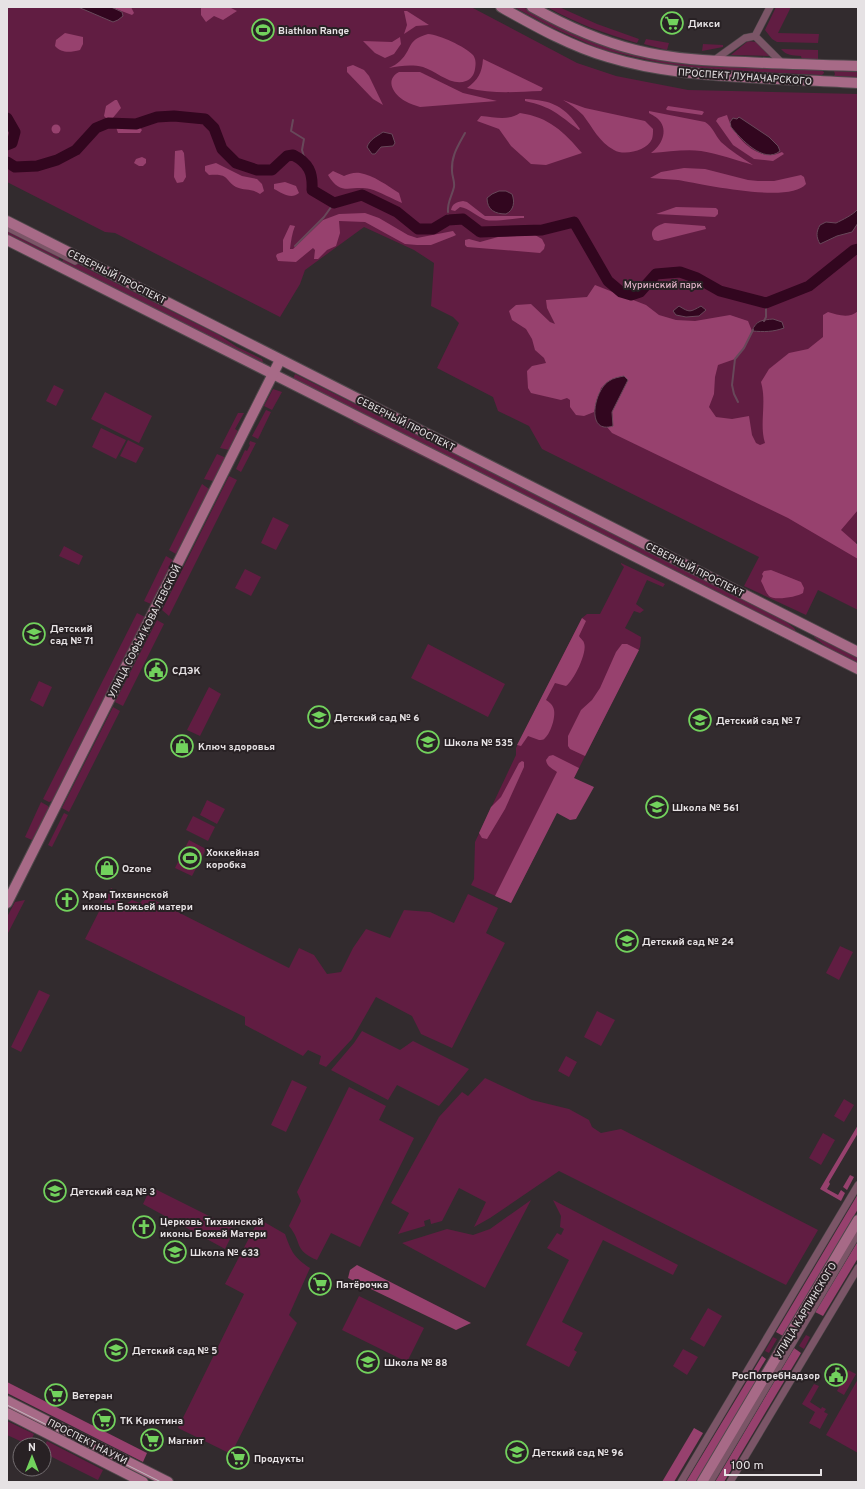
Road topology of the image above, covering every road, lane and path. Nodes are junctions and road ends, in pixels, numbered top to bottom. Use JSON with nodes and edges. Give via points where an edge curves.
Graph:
{"nodes":[{"id":1,"x":501,"y":7,"type":"edge"},
{"id":2,"x":532,"y":7,"type":"edge"},
{"id":3,"x":770,"y":7,"type":"edge"},
{"id":4,"x":755,"y":36,"type":"junction"},
{"id":5,"x":713,"y":61,"type":"junction"},
{"id":6,"x":783,"y":64,"type":"junction"},
{"id":7,"x":830,"y":65,"type":"junction"},
{"id":8,"x":858,"y":66,"type":"edge"},
{"id":9,"x":826,"y":81,"type":"junction"},
{"id":10,"x":858,"y":83,"type":"edge"},
{"id":11,"x":7,"y":221,"type":"edge"},
{"id":12,"x":7,"y":227,"type":"edge"},
{"id":13,"x":7,"y":240,"type":"edge"},
{"id":14,"x":280,"y":362,"type":"junction"},
{"id":15,"x":273,"y":374,"type":"junction"},
{"id":16,"x":805,"y":625,"type":"junction"},
{"id":17,"x":798,"y":639,"type":"junction"},
{"id":18,"x":858,"y":652,"type":"edge"},
{"id":19,"x":858,"y":669,"type":"edge"},
{"id":20,"x":7,"y":903,"type":"edge"},
{"id":21,"x":858,"y":1185,"type":"edge"},
{"id":22,"x":858,"y":1220,"type":"edge"},
{"id":23,"x":858,"y":1233,"type":"edge"},
{"id":24,"x":858,"y":1268,"type":"edge"},
{"id":25,"x":7,"y":1401,"type":"edge"},
{"id":26,"x":7,"y":1413,"type":"edge"},
{"id":27,"x":143,"y":1482,"type":"edge"},
{"id":28,"x":168,"y":1482,"type":"edge"},
{"id":29,"x":681,"y":1482,"type":"edge"},
{"id":30,"x":702,"y":1482,"type":"edge"},
{"id":31,"x":710,"y":1482,"type":"edge"},
{"id":32,"x":730,"y":1482,"type":"edge"}],
"edges":[{"from":1,"to":9,"type":"main road","name":"ПРОСПЕКТ ЛУНАЧАРСКОГО","via":[[576,46],[635,64],[678,73]]},
{"from":2,"to":5,"type":"main road","name":"ПРОСПЕКТ ЛУНАЧАРСКОГО","via":[[583,33],[610,43],[637,51]]},
{"from":3,"to":4,"type":"street"},
{"from":4,"to":5,"type":"street","via":[[745,38]]},
{"from":4,"to":6,"type":"street"},
{"from":5,"to":6,"type":"main road","name":"ПРОСПЕКТ ЛУНАЧАРСКОГО"},
{"from":6,"to":7,"type":"main road","name":"ПРОСПЕКТ ЛУНАЧАРСКОГО"},
{"from":7,"to":8,"type":"main road","name":"ПРОСПЕКТ ЛУНАЧАРСКОГО"},
{"from":7,"to":9,"type":"main road","via":[[830,75]]},
{"from":9,"to":10,"type":"main road","name":"ПРОСПЕКТ ЛУНАЧАРСКОГО"},
{"from":11,"to":14,"type":"main road","name":"СЕВЕРНЫЙ ПРОСПЕКТ","via":[[261,348]]},
{"from":12,"to":14,"type":"street","name":"СЕВЕРНЫЙ ПРОСПЕКТ"},
{"from":13,"to":15,"type":"main road","name":"СЕВЕРНЫЙ ПРОСПЕКТ"},
{"from":14,"to":15,"type":"main road","name":"УЛИЦА СОФЬИ КОВАЛЕВСКОЙ"},
{"from":14,"to":16,"type":"main road","name":"СЕВЕРНЫЙ ПРОСПЕКТ"},
{"from":15,"to":17,"type":"main road","name":"СЕВЕРНЫЙ ПРОСПЕКТ"},
{"from":15,"to":20,"type":"main road","name":"УЛИЦА СОФЬИ КОВАЛЕВСКОЙ"},
{"from":16,"to":17,"type":"main road"},
{"from":16,"to":18,"type":"main road","name":"СЕВЕРНЫЙ ПРОСПЕКТ"},
{"from":17,"to":19,"type":"main road","name":"СЕВЕРНЫЙ ПРОСПЕКТ"},
{"from":21,"to":29,"type":"street"},
{"from":22,"to":30,"type":"main road","name":"УЛИЦА КАРПИНСКОГО"},
{"from":23,"to":31,"type":"street","name":"УЛИЦА КАРПИНСКОГО"},
{"from":24,"to":32,"type":"street"},
{"from":25,"to":28,"type":"main road","name":"ПРОСПЕКТ НАУКИ"},
{"from":26,"to":27,"type":"main road","name":"ПРОСПЕКТ НАУКИ"}]}
